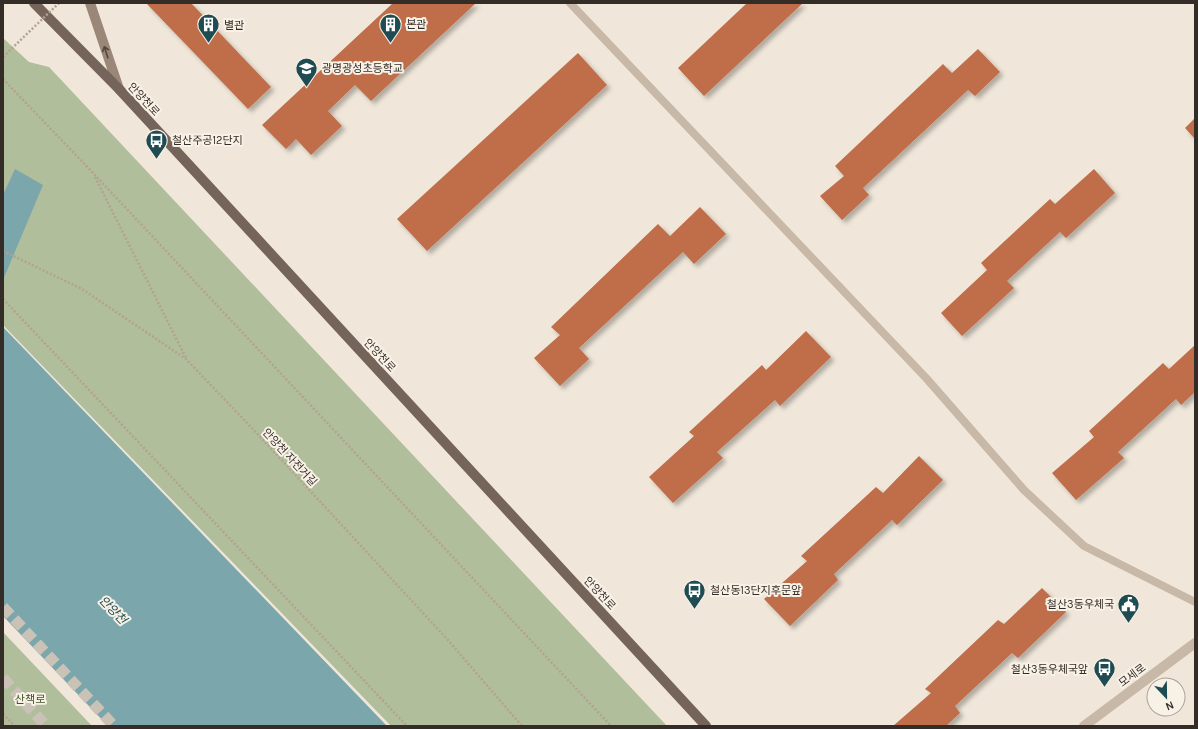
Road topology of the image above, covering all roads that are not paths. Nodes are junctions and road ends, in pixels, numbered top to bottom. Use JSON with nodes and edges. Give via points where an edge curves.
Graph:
{"nodes":[{"id":1,"x":34,"y":3,"type":"edge"},
{"id":2,"x":90,"y":3,"type":"edge"},
{"id":3,"x":570,"y":3,"type":"edge"},
{"id":4,"x":119,"y":90,"type":"junction"},
{"id":5,"x":1195,"y":602,"type":"edge"},
{"id":6,"x":1195,"y":643,"type":"edge"},
{"id":7,"x":706,"y":726,"type":"edge"},
{"id":8,"x":1084,"y":726,"type":"edge"}],
"edges":[{"from":1,"to":4,"type":"main road","name":"안양천로"},
{"from":4,"to":2,"type":"main road","one_way":true},
{"from":3,"to":5,"type":"lane","via":[[927,380],[1024,490],[1084,546]]},
{"from":4,"to":7,"type":"main road","name":"안양천로"},
{"from":6,"to":8,"type":"street","name":"모세로"}]}
